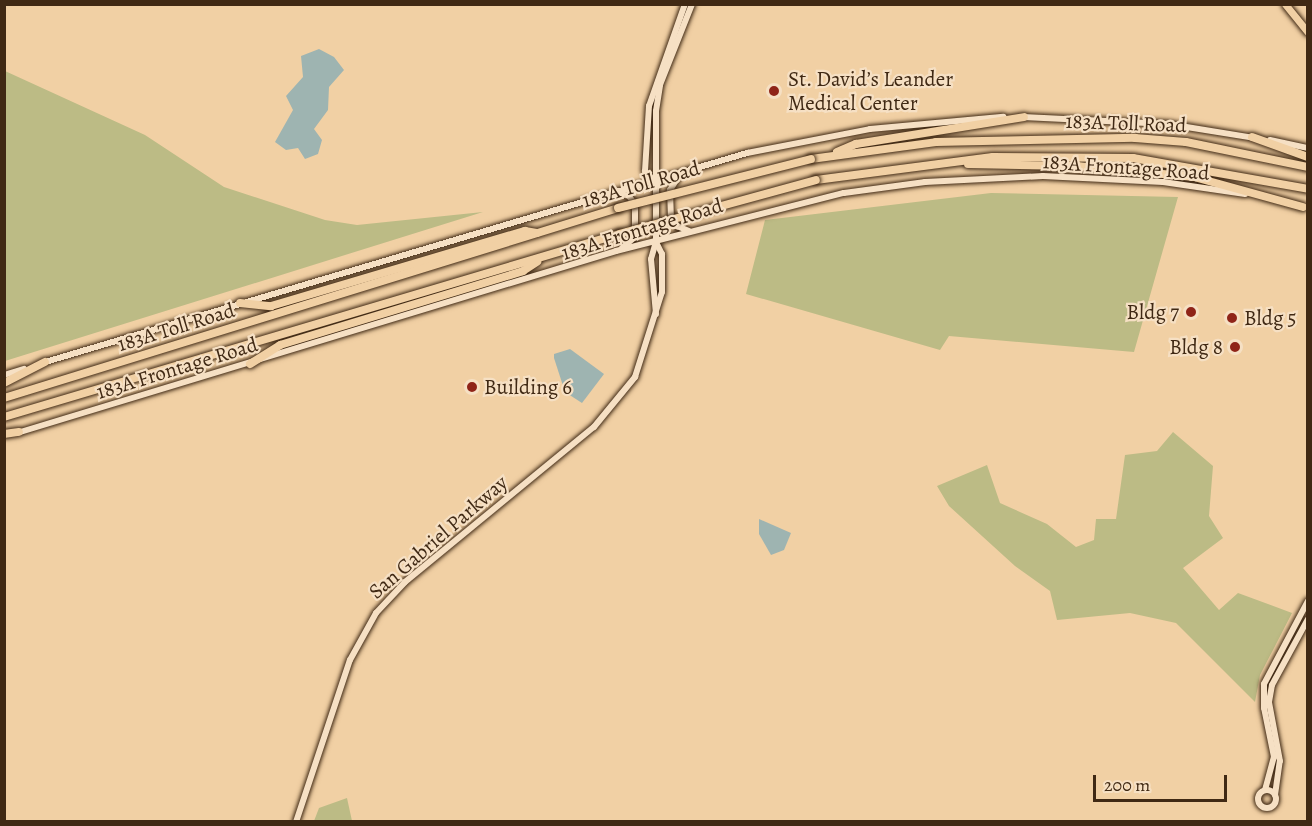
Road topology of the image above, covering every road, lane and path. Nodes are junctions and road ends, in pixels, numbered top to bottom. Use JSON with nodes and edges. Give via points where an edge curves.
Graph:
{"nodes":[{"id":1,"x":684,"y":4,"type":"edge"},
{"id":2,"x":692,"y":4,"type":"edge"},
{"id":3,"x":1285,"y":4,"type":"edge"},
{"id":4,"x":1308,"y":32,"type":"edge"},
{"id":5,"x":1024,"y":117,"type":"junction"},
{"id":6,"x":1252,"y":137,"type":"junction"},
{"id":7,"x":1308,"y":148,"type":"edge"},
{"id":8,"x":826,"y":157,"type":"junction"},
{"id":9,"x":1308,"y":157,"type":"edge"},
{"id":10,"x":920,"y":164,"type":"junction"},
{"id":11,"x":1308,"y":167,"type":"edge"},
{"id":12,"x":683,"y":172,"type":"junction"},
{"id":13,"x":653,"y":180,"type":"junction"},
{"id":14,"x":1308,"y":189,"type":"edge"},
{"id":15,"x":610,"y":191,"type":"junction"},
{"id":16,"x":1305,"y":207,"type":"edge"},
{"id":17,"x":689,"y":231,"type":"junction"},
{"id":18,"x":541,"y":233,"type":"junction"},
{"id":19,"x":656,"y":242,"type":"junction"},
{"id":20,"x":616,"y":251,"type":"junction"},
{"id":21,"x":546,"y":256,"type":"junction"},
{"id":22,"x":240,"y":303,"type":"junction"},
{"id":23,"x":656,"y":314,"type":"junction"},
{"id":24,"x":45,"y":362,"type":"junction"},
{"id":25,"x":250,"y":364,"type":"junction"},
{"id":26,"x":4,"y":375,"type":"edge"},
{"id":27,"x":4,"y":383,"type":"edge"},
{"id":28,"x":4,"y":398,"type":"edge"},
{"id":29,"x":4,"y":417,"type":"edge"},
{"id":30,"x":19,"y":432,"type":"joint"},
{"id":31,"x":4,"y":436,"type":"edge"},
{"id":32,"x":1308,"y":601,"type":"edge"},
{"id":33,"x":1308,"y":619,"type":"edge"},
{"id":34,"x":1265,"y":790,"type":"junction"},
{"id":35,"x":1275,"y":795,"type":"junction"},
{"id":36,"x":296,"y":822,"type":"edge"}],
"edges":[{"from":1,"to":13,"type":"main road","name":"San Gabriel Parkway","via":[[649,106],[645,171]]},
{"from":2,"to":13,"type":"main road","name":"San Gabriel Parkway","via":[[660,85]]},
{"from":3,"to":4,"type":"main road"},
{"from":5,"to":6,"type":"main road","name":"183A Frontage Road","via":[[1168,124]]},
{"from":5,"to":8,"type":"highway","via":[[856,144]]},
{"from":5,"to":12,"type":"main road","name":"183A Frontage Road","via":[[870,129],[775,146]]},
{"from":6,"to":7,"type":"main road","name":"183A Frontage Road"},
{"from":6,"to":9,"type":"highway"},
{"from":8,"to":11,"type":"highway","name":"183A Toll Road","via":[[936,141],[1136,138],[1186,142]]},
{"from":8,"to":18,"type":"highway","name":"183A Toll Road","bridge":true,"via":[[618,208]]},
{"from":10,"to":14,"type":"highway","name":"183A Toll Road","via":[[993,157],[1133,158]]},
{"from":10,"to":16,"type":"highway","via":[[1077,166],[1194,177]]},
{"from":10,"to":21,"type":"highway","name":"183A Toll Road","bridge":true,"via":[[816,180]]},
{"from":12,"to":13,"type":"main road","name":"183A Frontage Road"},
{"from":12,"to":17,"type":"main road","via":[[670,190],[670,215],[677,226]]},
{"from":13,"to":15,"type":"main road","name":"183A Frontage Road"},
{"from":13,"to":19,"type":"main road","name":"San Gabriel Parkway"},
{"from":15,"to":20,"type":"main road","via":[[629,196],[635,205],[635,237]]},
{"from":15,"to":22,"type":"main road","name":"183A Frontage Road"},
{"from":16,"to":17,"type":"main road","name":"183A Frontage Road","via":[[1163,182],[1001,177],[844,193]]},
{"from":17,"to":19,"type":"main road","name":"183A Frontage Road"},
{"from":18,"to":22,"type":"highway","via":[[525,231],[271,306]]},
{"from":18,"to":28,"type":"highway","name":"183A Toll Road"},
{"from":19,"to":20,"type":"main road","name":"183A Frontage Road"},
{"from":19,"to":23,"type":"main road","name":"San Gabriel Parkway","via":[[651,260]]},
{"from":19,"to":23,"type":"main road","name":"San Gabriel Parkway","via":[[662,267]]},
{"from":20,"to":25,"type":"main road","name":"183A Frontage Road"},
{"from":21,"to":25,"type":"highway","via":[[523,271],[280,345]]},
{"from":21,"to":29,"type":"highway","name":"183A Toll Road"},
{"from":22,"to":24,"type":"main road","name":"183A Frontage Road"},
{"from":23,"to":36,"type":"main road","name":"San Gabriel Parkway","via":[[646,356],[608,412],[405,582],[376,613],[350,660]]},
{"from":24,"to":26,"type":"main road","name":"183A Frontage Road"},
{"from":24,"to":27,"type":"highway"},
{"from":25,"to":30,"type":"main road","name":"183A Frontage Road"},
{"from":30,"to":31,"type":"highway"},
{"from":32,"to":34,"type":"main road","via":[[1264,684],[1264,708],[1274,757]]},
{"from":33,"to":35,"type":"main road","via":[[1272,685],[1270,711],[1280,760]]},
{"from":34,"to":35,"type":"main road"},
{"from":34,"to":35,"type":"main road","via":[[1258,797],[1263,808],[1274,805]]}]}
